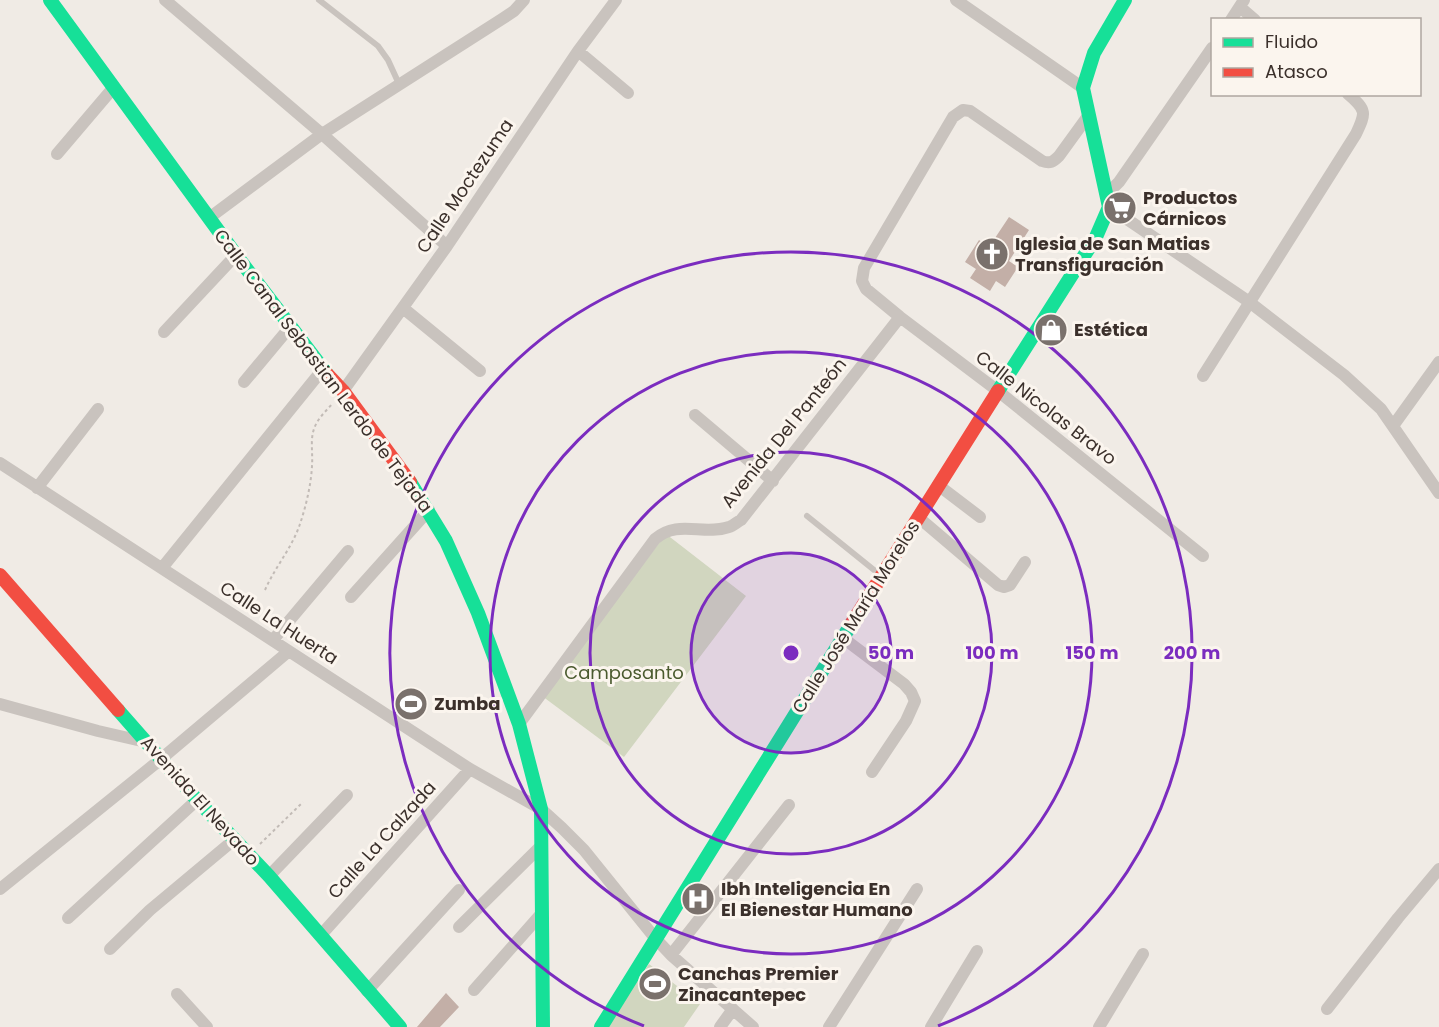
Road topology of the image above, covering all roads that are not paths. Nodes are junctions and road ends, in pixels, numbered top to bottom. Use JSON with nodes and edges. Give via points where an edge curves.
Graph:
{"nodes":[{"id":1,"x":50,"y":0,"type":"edge"},
{"id":2,"x":165,"y":0,"type":"edge"},
{"id":3,"x":319,"y":0,"type":"edge"},
{"id":4,"x":524,"y":0,"type":"edge"},
{"id":5,"x":616,"y":0,"type":"edge"},
{"id":6,"x":956,"y":0,"type":"edge"},
{"id":7,"x":1125,"y":0,"type":"edge"},
{"id":8,"x":1242,"y":4,"type":"edge"},
{"id":9,"x":1233,"y":18,"type":"edge"},
{"id":10,"x":1253,"y":18,"type":"edge"},
{"id":11,"x":1211,"y":49,"type":"edge"},
{"id":12,"x":578,"y":51,"type":"junction"},
{"id":13,"x":399,"y":84,"type":"junction"},
{"id":14,"x":114,"y":87,"type":"junction"},
{"id":15,"x":1083,"y":88,"type":"junction"},
{"id":16,"x":628,"y":93,"type":"dead end"},
{"id":17,"x":1352,"y":98,"type":"edge"},
{"id":18,"x":1088,"y":116,"type":"junction"},
{"id":19,"x":322,"y":134,"type":"junction"},
{"id":20,"x":57,"y":154,"type":"dead end"},
{"id":21,"x":1108,"y":200,"type":"junction"},
{"id":22,"x":209,"y":218,"type":"junction"},
{"id":23,"x":447,"y":246,"type":"junction"},
{"id":24,"x":236,"y":255,"type":"junction"},
{"id":25,"x":1248,"y":301,"type":"junction"},
{"id":26,"x":403,"y":308,"type":"junction"},
{"id":27,"x":900,"y":317,"type":"junction"},
{"id":28,"x":290,"y":327,"type":"junction"},
{"id":29,"x":164,"y":332,"type":"dead end"},
{"id":30,"x":1439,"y":362,"type":"edge"},
{"id":31,"x":323,"y":369,"type":"junction"},
{"id":32,"x":480,"y":371,"type":"dead end"},
{"id":33,"x":1203,"y":376,"type":"dead end"},
{"id":34,"x":244,"y":382,"type":"dead end"},
{"id":35,"x":343,"y":391,"type":"junction"},
{"id":36,"x":998,"y":391,"type":"junction"},
{"id":37,"x":98,"y":409,"type":"dead end"},
{"id":38,"x":694,"y":415,"type":"dead end"},
{"id":39,"x":1393,"y":426,"type":"junction"},
{"id":40,"x":0,"y":463,"type":"edge"},
{"id":41,"x":773,"y":481,"type":"junction"},
{"id":42,"x":938,"y":485,"type":"junction"},
{"id":43,"x":37,"y":488,"type":"junction"},
{"id":44,"x":1439,"y":493,"type":"edge"},
{"id":45,"x":429,"y":510,"type":"junction"},
{"id":46,"x":807,"y":516,"type":"dead end"},
{"id":47,"x":918,"y":517,"type":"junction"},
{"id":48,"x":980,"y":518,"type":"dead end"},
{"id":49,"x":348,"y":551,"type":"dead end"},
{"id":50,"x":1203,"y":556,"type":"dead end"},
{"id":51,"x":1025,"y":562,"type":"dead end"},
{"id":52,"x":162,"y":567,"type":"junction"},
{"id":53,"x":0,"y":575,"type":"edge"},
{"id":54,"x":881,"y":576,"type":"junction"},
{"id":55,"x":351,"y":597,"type":"dead end"},
{"id":56,"x":843,"y":638,"type":"junction"},
{"id":57,"x":273,"y":640,"type":"junction"},
{"id":58,"x":289,"y":651,"type":"junction"},
{"id":59,"x":0,"y":704,"type":"edge"},
{"id":60,"x":519,"y":724,"type":"junction"},
{"id":61,"x":147,"y":743,"type":"junction"},
{"id":62,"x":161,"y":759,"type":"junction"},
{"id":63,"x":470,"y":769,"type":"junction"},
{"id":64,"x":872,"y":772,"type":"dead end"},
{"id":65,"x":347,"y":795,"type":"dead end"},
{"id":66,"x":197,"y":800,"type":"junction"},
{"id":67,"x":789,"y":805,"type":"dead end"},
{"id":68,"x":541,"y":809,"type":"junction"},
{"id":69,"x":235,"y":839,"type":"junction"},
{"id":70,"x":542,"y":845,"type":"junction"},
{"id":71,"x":1439,"y":869,"type":"edge"},
{"id":72,"x":269,"y":876,"type":"junction"},
{"id":73,"x":0,"y":888,"type":"edge"},
{"id":74,"x":917,"y":889,"type":"dead end"},
{"id":75,"x":459,"y":890,"type":"dead end"},
{"id":76,"x":542,"y":913,"type":"junction"},
{"id":77,"x":68,"y":918,"type":"dead end"},
{"id":78,"x":459,"y":927,"type":"dead end"},
{"id":79,"x":321,"y":935,"type":"junction"},
{"id":80,"x":655,"y":938,"type":"junction"},
{"id":81,"x":110,"y":949,"type":"dead end"},
{"id":82,"x":977,"y":951,"type":"dead end"},
{"id":83,"x":671,"y":954,"type":"junction"},
{"id":84,"x":1143,"y":954,"type":"dead end"},
{"id":85,"x":474,"y":990,"type":"dead end"},
{"id":86,"x":367,"y":991,"type":"junction"},
{"id":87,"x":177,"y":994,"type":"dead end"},
{"id":88,"x":733,"y":1009,"type":"junction"},
{"id":89,"x":1327,"y":1009,"type":"dead end"},
{"id":90,"x":207,"y":1027,"type":"edge"},
{"id":91,"x":399,"y":1027,"type":"edge"},
{"id":92,"x":543,"y":1027,"type":"edge"},
{"id":93,"x":601,"y":1027,"type":"edge"},
{"id":94,"x":720,"y":1027,"type":"edge"},
{"id":95,"x":753,"y":1027,"type":"edge"},
{"id":96,"x":829,"y":1027,"type":"edge"},
{"id":97,"x":931,"y":1027,"type":"edge"},
{"id":98,"x":1099,"y":1027,"type":"edge"}],
"edges":[{"from":1,"to":14,"type":"street","name":"Calle Canal Sebastian Lerdo de Tejada"},
{"from":2,"to":19,"type":"street"},
{"from":3,"to":13,"type":"lane","via":[[378,46]]},
{"from":4,"to":13,"type":"street","via":[[514,11]]},
{"from":5,"to":12,"type":"street","name":"Calle Moctezuma"},
{"from":6,"to":15,"type":"street"},
{"from":7,"to":15,"type":"street","via":[[1090,59]]},
{"from":8,"to":9,"type":"street"},
{"from":8,"to":10,"type":"street"},
{"from":11,"to":21,"type":"street"},
{"from":12,"to":16,"type":"street"},
{"from":12,"to":23,"type":"street","name":"Calle Moctezuma"},
{"from":13,"to":19,"type":"street"},
{"from":14,"to":20,"type":"street"},
{"from":14,"to":22,"type":"street","name":"Calle Canal Sebastian Lerdo de Tejada"},
{"from":15,"to":18,"type":"street"},
{"from":17,"to":25,"type":"street","via":[[1363,107],[1364,114],[1356,134]]},
{"from":18,"to":21,"type":"street"},
{"from":18,"to":27,"type":"street","name":"Calle Nicolas Bravo","via":[[1054,162],[1048,163],[970,111],[963,110],[953,117],[864,268],[862,281],[866,289]]},
{"from":19,"to":22,"type":"street"},
{"from":19,"to":23,"type":"street"},
{"from":21,"to":25,"type":"street"},
{"from":21,"to":36,"type":"street","name":"Calle José María Morelos","via":[[1096,237]]},
{"from":22,"to":24,"type":"street","name":"Calle Canal Sebastian Lerdo de Tejada"},
{"from":23,"to":26,"type":"street","name":"Calle Moctezuma"},
{"from":24,"to":28,"type":"street","name":"Calle Canal Sebastian Lerdo de Tejada"},
{"from":24,"to":29,"type":"street"},
{"from":25,"to":33,"type":"street"},
{"from":25,"to":39,"type":"street","via":[[1344,375]]},
{"from":26,"to":32,"type":"street"},
{"from":26,"to":35,"type":"street","name":"Calle Moctezuma"},
{"from":27,"to":36,"type":"street","name":"Calle Nicolas Bravo"},
{"from":27,"to":41,"type":"street","name":"Avenida Del Panteón"},
{"from":28,"to":31,"type":"street","name":"Calle Canal Sebastian Lerdo de Tejada"},
{"from":28,"to":34,"type":"street"},
{"from":30,"to":39,"type":"street"},
{"from":31,"to":35,"type":"street","name":"Calle Canal Sebastian Lerdo de Tejada"},
{"from":31,"to":52,"type":"street"},
{"from":35,"to":45,"type":"street","name":"Calle Canal Sebastian Lerdo de Tejada"},
{"from":36,"to":42,"type":"street","name":"Calle José María Morelos"},
{"from":36,"to":50,"type":"street","name":"Calle Nicolas Bravo"},
{"from":37,"to":43,"type":"street"},
{"from":38,"to":41,"type":"street"},
{"from":39,"to":44,"type":"street"},
{"from":40,"to":43,"type":"street","name":"Calle La Huerta"},
{"from":41,"to":60,"type":"street","name":"Avenida Del Panteón","via":[[741,520],[730,527],[675,529],[664,531],[655,539]]},
{"from":42,"to":47,"type":"street","name":"Calle José María Morelos"},
{"from":42,"to":48,"type":"street"},
{"from":43,"to":52,"type":"street","name":"Calle La Huerta"},
{"from":45,"to":55,"type":"street"},
{"from":45,"to":60,"type":"street","name":"Calle Canal Sebastian Lerdo de Tejada","via":[[478,613]]},
{"from":46,"to":54,"type":"lane"},
{"from":47,"to":51,"type":"street","via":[[998,585],[1010,585]]},
{"from":47,"to":54,"type":"street","name":"Calle José María Morelos"},
{"from":49,"to":57,"type":"street"},
{"from":52,"to":57,"type":"street","name":"Calle La Huerta"},
{"from":53,"to":61,"type":"street","name":"Avenida El Nevado"},
{"from":54,"to":56,"type":"street","name":"Calle José María Morelos"},
{"from":56,"to":64,"type":"street","via":[[903,684],[915,701]]},
{"from":56,"to":80,"type":"street","name":"Calle José María Morelos"},
{"from":57,"to":58,"type":"street","name":"Calle La Huerta"},
{"from":58,"to":62,"type":"street"},
{"from":58,"to":63,"type":"street","name":"Calle La Huerta"},
{"from":59,"to":61,"type":"street"},
{"from":60,"to":68,"type":"street","name":"Calle Canal Sebastian Lerdo de Tejada"},
{"from":61,"to":62,"type":"street","name":"Avenida El Nevado"},
{"from":62,"to":66,"type":"street","name":"Avenida El Nevado"},
{"from":62,"to":73,"type":"street"},
{"from":63,"to":68,"type":"street","name":"Calle La Huerta"},
{"from":63,"to":79,"type":"street","name":"Calle La Calzada"},
{"from":65,"to":72,"type":"street"},
{"from":66,"to":69,"type":"street","name":"Avenida El Nevado"},
{"from":66,"to":77,"type":"street"},
{"from":67,"to":83,"type":"street"},
{"from":68,"to":70,"type":"street","name":"Calle Canal Sebastian Lerdo de Tejada"},
{"from":68,"to":80,"type":"street","name":"Calle La Huerta","via":[[584,850]]},
{"from":69,"to":72,"type":"street","name":"Avenida El Nevado"},
{"from":69,"to":81,"type":"street"},
{"from":70,"to":76,"type":"street","name":"Calle Canal Sebastian Lerdo de Tejada"},
{"from":70,"to":78,"type":"street"},
{"from":71,"to":89,"type":"street"},
{"from":72,"to":79,"type":"street","name":"Avenida El Nevado"},
{"from":74,"to":96,"type":"street"},
{"from":75,"to":86,"type":"street"},
{"from":76,"to":85,"type":"street"},
{"from":76,"to":92,"type":"street","name":"Calle Canal Sebastian Lerdo de Tejada"},
{"from":79,"to":86,"type":"street","name":"Avenida El Nevado"},
{"from":80,"to":83,"type":"street","name":"Calle La Huerta"},
{"from":80,"to":93,"type":"street","name":"Calle José María Morelos"},
{"from":82,"to":97,"type":"street"},
{"from":83,"to":88,"type":"street","name":"Calle La Huerta"},
{"from":84,"to":98,"type":"street"},
{"from":86,"to":91,"type":"street","name":"Avenida El Nevado"},
{"from":87,"to":90,"type":"street"},
{"from":88,"to":94,"type":"street"},
{"from":88,"to":95,"type":"street","name":"Calle La Huerta"}]}
